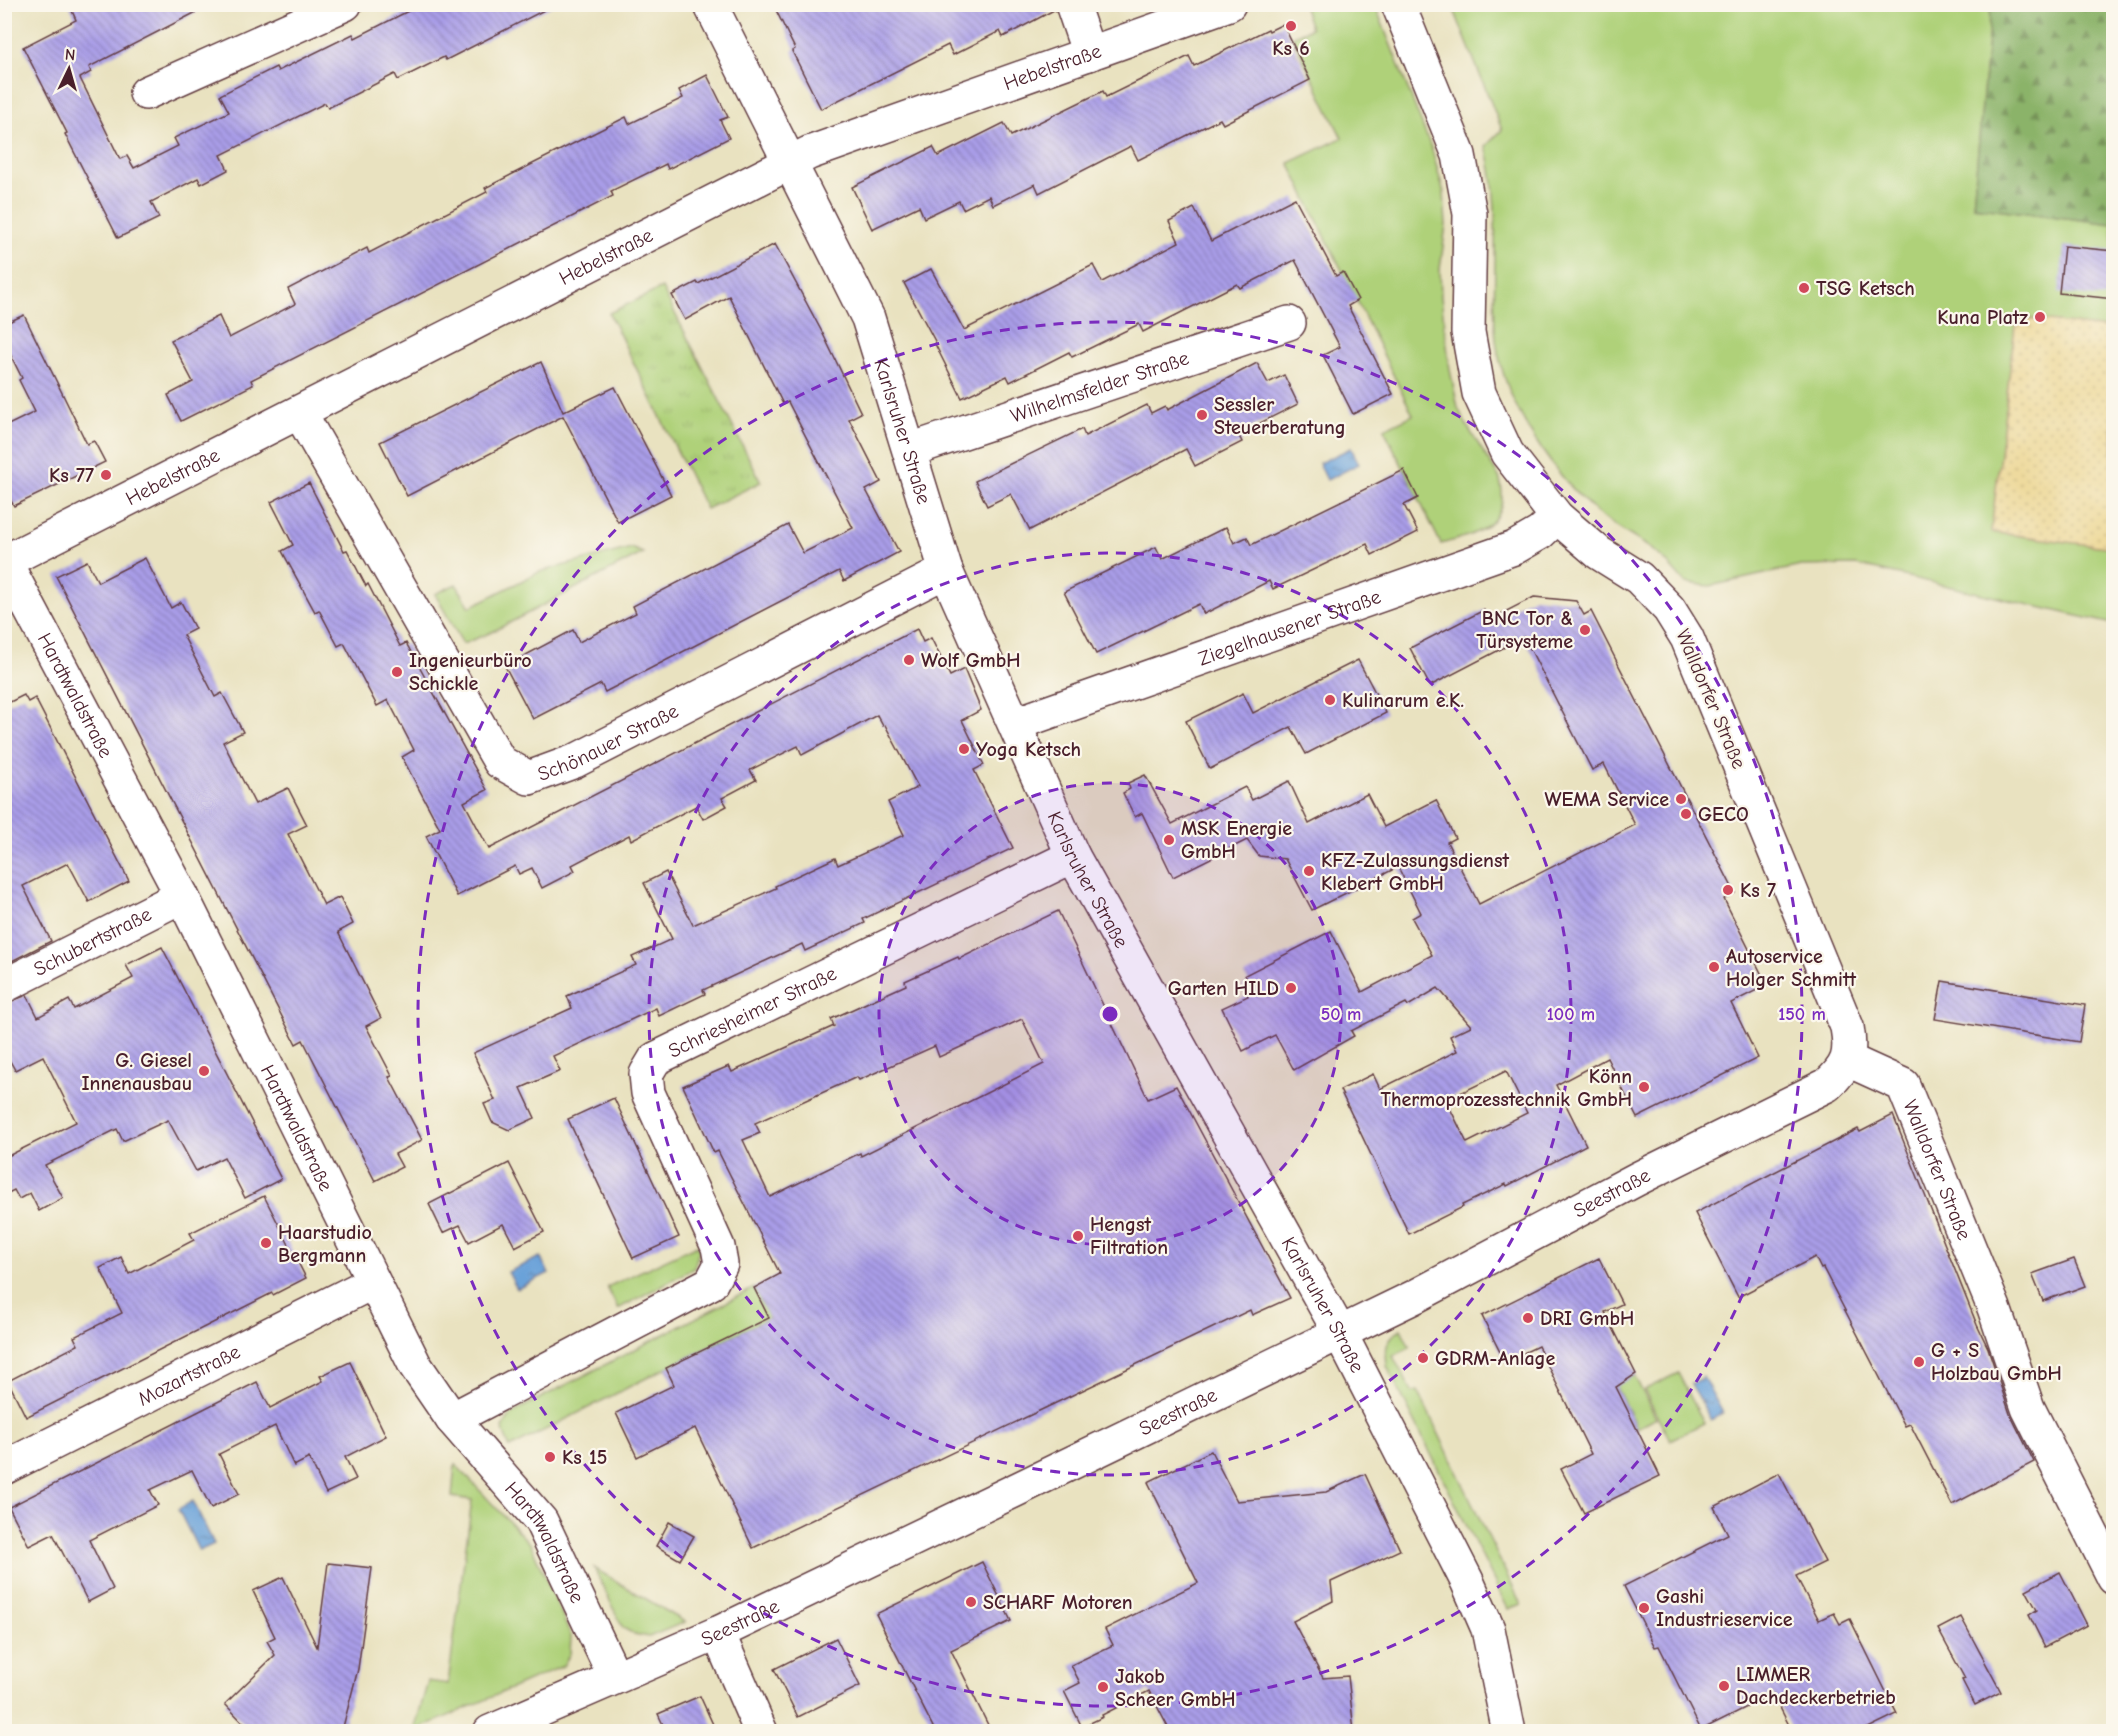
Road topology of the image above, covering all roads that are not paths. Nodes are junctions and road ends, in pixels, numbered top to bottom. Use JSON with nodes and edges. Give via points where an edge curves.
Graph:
{"nodes":[{"id":1,"x":345,"y":4,"type":"edge"},
{"id":2,"x":710,"y":4,"type":"edge"},
{"id":3,"x":1072,"y":4,"type":"edge"},
{"id":4,"x":1229,"y":4,"type":"edge"},
{"id":5,"x":1398,"y":4,"type":"edge"},
{"id":6,"x":1089,"y":54,"type":"junction"},
{"id":7,"x":146,"y":93,"type":"dead end"},
{"id":8,"x":790,"y":162,"type":"junction"},
{"id":9,"x":1289,"y":323,"type":"dead end"},
{"id":10,"x":300,"y":413,"type":"junction"},
{"id":11,"x":910,"y":450,"type":"junction"},
{"id":12,"x":1557,"y":517,"type":"junction"},
{"id":13,"x":5,"y":561,"type":"edge"},
{"id":14,"x":946,"y":571,"type":"junction"},
{"id":15,"x":1014,"y":724,"type":"junction"},
{"id":16,"x":1073,"y":856,"type":"junction"},
{"id":17,"x":182,"y":896,"type":"junction"},
{"id":18,"x":4,"y":986,"type":"edge"},
{"id":19,"x":1848,"y":1060,"type":"junction"},
{"id":20,"x":373,"y":1282,"type":"junction"},
{"id":21,"x":1340,"y":1333,"type":"junction"},
{"id":22,"x":452,"y":1419,"type":"junction"},
{"id":23,"x":4,"y":1468,"type":"edge"},
{"id":24,"x":2114,"y":1578,"type":"edge"},
{"id":25,"x":718,"y":1633,"type":"junction"},
{"id":26,"x":615,"y":1677,"type":"junction"},
{"id":27,"x":489,"y":1731,"type":"edge"},
{"id":28,"x":760,"y":1731,"type":"edge"},
{"id":29,"x":1509,"y":1731,"type":"edge"}],
"edges":[{"from":1,"to":7,"type":"street"},
{"from":2,"to":8,"type":"street","name":"Karlsruher Straße"},
{"from":3,"to":6,"type":"street"},
{"from":4,"to":6,"type":"street","name":"Hebelstraße"},
{"from":5,"to":12,"type":"street","name":"Walldorfer Straße","via":[[1459,155],[1470,214],[1468,332],[1479,393],[1507,453]]},
{"from":6,"to":8,"type":"street","name":"Hebelstraße"},
{"from":8,"to":10,"type":"street","name":"Hebelstraße"},
{"from":8,"to":11,"type":"street","name":"Karlsruher Straße","via":[[868,318]]},
{"from":9,"to":11,"type":"street","name":"Wilhelmsfelder Straße"},
{"from":10,"to":13,"type":"street","name":"Hebelstraße"},
{"from":10,"to":14,"type":"street","name":"Schönauer Straße","via":[[500,762],[529,778],[574,761]]},
{"from":11,"to":14,"type":"street","name":"Karlsruher Straße"},
{"from":12,"to":15,"type":"street","name":"Ziegelhausener Straße","via":[[1540,533],[1514,548]]},
{"from":12,"to":19,"type":"street","name":"Walldorfer Straße","via":[[1599,553],[1639,578],[1669,609],[1688,638],[1847,1027]]},
{"from":13,"to":17,"type":"street","name":"Hardtwaldstraße"},
{"from":14,"to":15,"type":"street","name":"Karlsruher Straße"},
{"from":15,"to":16,"type":"street","name":"Karlsruher Straße"},
{"from":16,"to":21,"type":"street","name":"Karlsruher Straße"},
{"from":16,"to":22,"type":"street","name":"Schriesheimer Straße","via":[[654,1059],[646,1074],[648,1093],[718,1247],[721,1264],[711,1283]]},
{"from":17,"to":18,"type":"street","name":"Schubertstraße"},
{"from":17,"to":20,"type":"street","name":"Hardtwaldstraße"},
{"from":19,"to":21,"type":"street","name":"Seestraße","via":[[1827,1085]]},
{"from":19,"to":24,"type":"street","name":"Walldorfer Straße","via":[[1903,1085],[1994,1308],[2028,1408]]},
{"from":20,"to":22,"type":"street","name":"Hardtwaldstraße","via":[[416,1365]]},
{"from":20,"to":23,"type":"street","name":"Mozartstraße"},
{"from":21,"to":25,"type":"street","name":"Seestraße"},
{"from":21,"to":29,"type":"street","name":"Karlsruher Straße","via":[[1488,1629]]},
{"from":22,"to":26,"type":"street","name":"Hardtwaldstraße","via":[[541,1521]]},
{"from":25,"to":26,"type":"street","name":"Seestraße"},
{"from":25,"to":28,"type":"street"},
{"from":26,"to":27,"type":"street","name":"Seestraße"}]}
